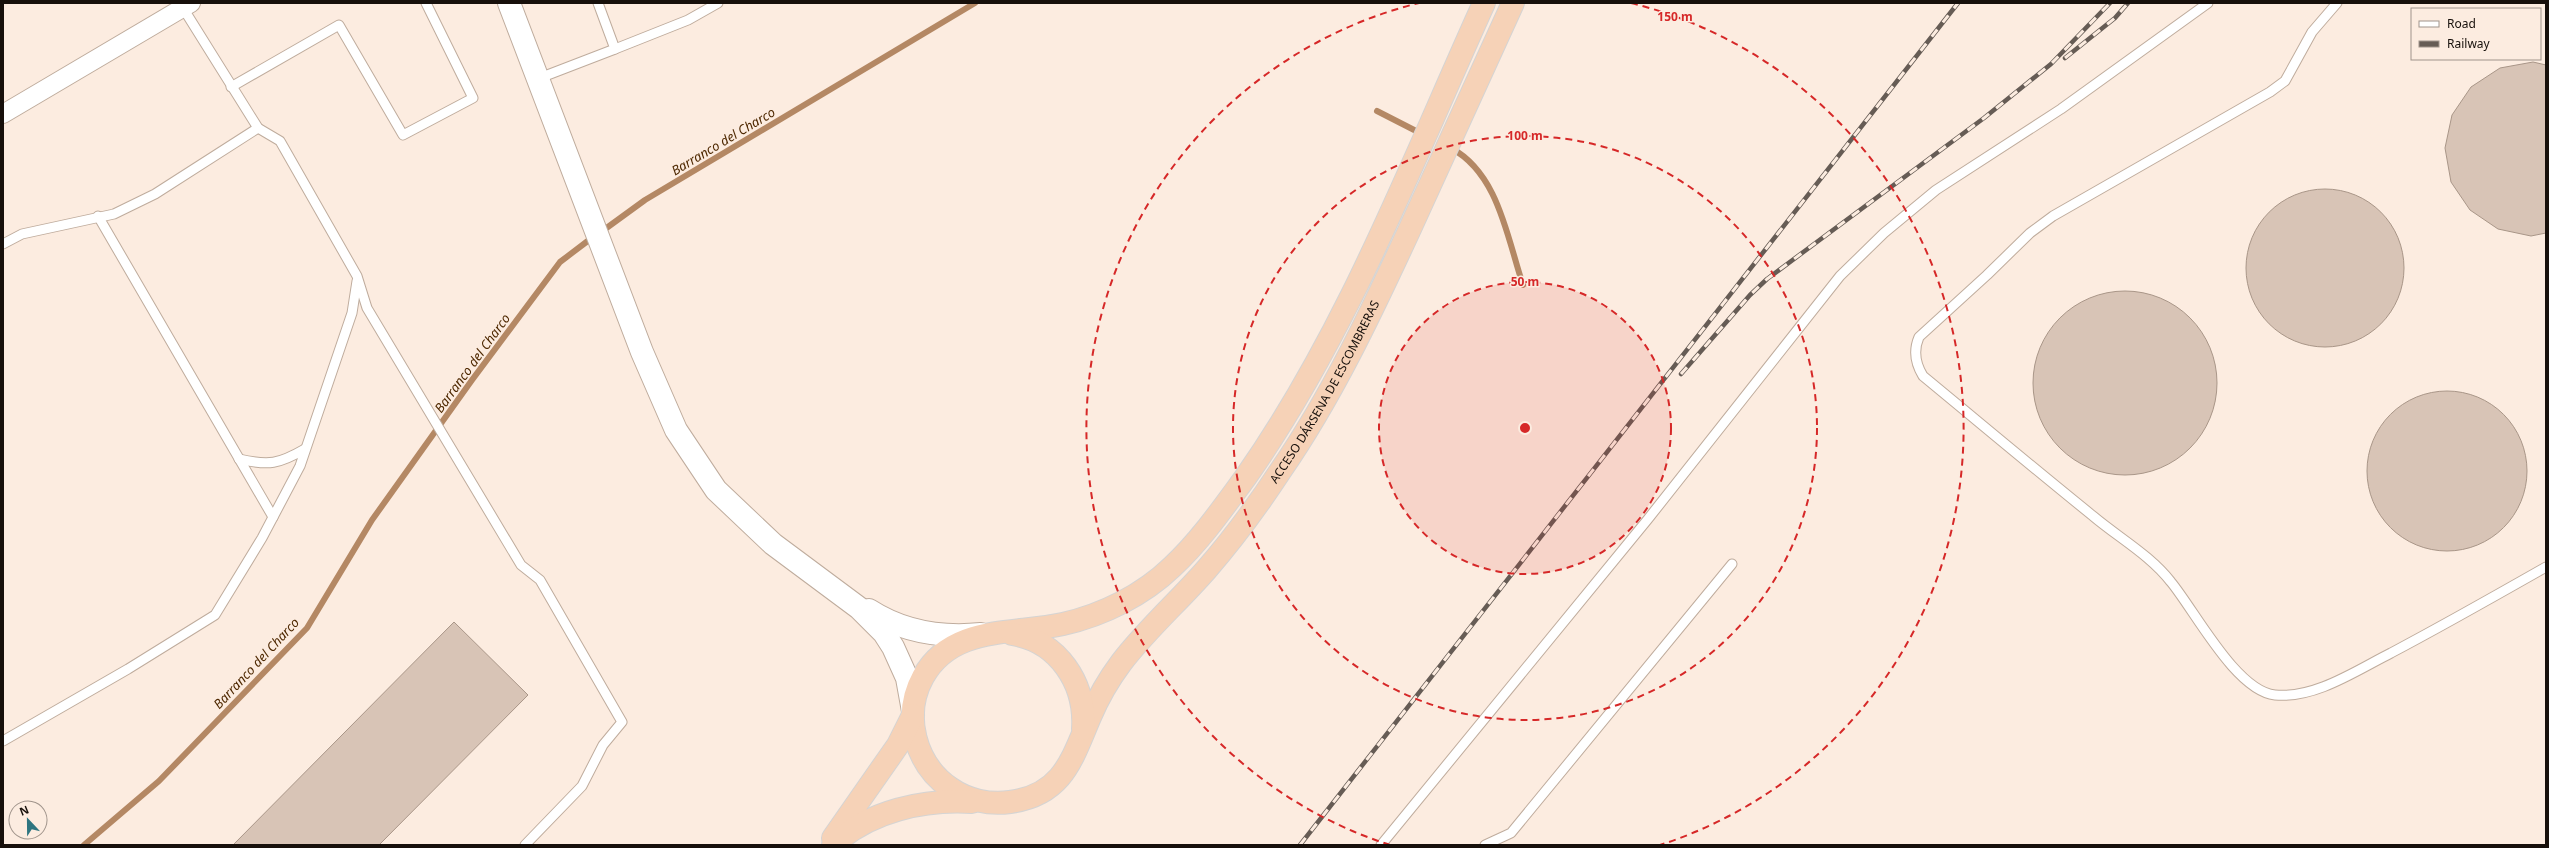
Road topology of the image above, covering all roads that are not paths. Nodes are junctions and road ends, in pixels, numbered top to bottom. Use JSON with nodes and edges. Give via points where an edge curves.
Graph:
{"nodes":[{"id":1,"x":426,"y":3,"type":"edge"},
{"id":2,"x":509,"y":3,"type":"edge"},
{"id":3,"x":598,"y":3,"type":"edge"},
{"id":4,"x":718,"y":3,"type":"edge"},
{"id":5,"x":1484,"y":3,"type":"edge"},
{"id":6,"x":1513,"y":3,"type":"edge"},
{"id":7,"x":2208,"y":3,"type":"edge"},
{"id":8,"x":2337,"y":3,"type":"edge"},
{"id":9,"x":187,"y":5,"type":"edge"},
{"id":10,"x":615,"y":49,"type":"junction"},
{"id":11,"x":538,"y":79,"type":"junction"},
{"id":12,"x":231,"y":87,"type":"junction"},
{"id":13,"x":3,"y":114,"type":"edge"},
{"id":14,"x":258,"y":128,"type":"junction"},
{"id":15,"x":98,"y":216,"type":"junction"},
{"id":16,"x":3,"y":244,"type":"edge"},
{"id":17,"x":357,"y":276,"type":"junction"},
{"id":18,"x":305,"y":450,"type":"junction"},
{"id":19,"x":239,"y":459,"type":"junction"},
{"id":20,"x":273,"y":516,"type":"junction"},
{"id":21,"x":1732,"y":564,"type":"dead end"},
{"id":22,"x":2546,"y":567,"type":"edge"},
{"id":23,"x":835,"y":589,"type":"junction"},
{"id":24,"x":993,"y":633,"type":"junction"},
{"id":25,"x":913,"y":713,"type":"junction"},
{"id":26,"x":3,"y":741,"type":"edge"},
{"id":27,"x":1080,"y":744,"type":"junction"},
{"id":28,"x":993,"y":803,"type":"junction"},
{"id":29,"x":525,"y":845,"type":"edge"},
{"id":30,"x":829,"y":845,"type":"edge"},
{"id":31,"x":833,"y":845,"type":"edge"},
{"id":32,"x":1381,"y":845,"type":"edge"},
{"id":33,"x":1485,"y":845,"type":"edge"}],
"edges":[{"from":1,"to":12,"type":"lane","via":[[473,98],[403,135],[339,25]]},
{"from":2,"to":11,"type":"main road"},
{"from":3,"to":10,"type":"lane"},
{"from":4,"to":10,"type":"lane","via":[[688,20]]},
{"from":5,"to":24,"type":"highway","name":"ACCESO DÁRSENA DE ESCOMBRERAS","via":[[1382,230],[1326,344],[1284,420],[1214,518],[1168,571],[1131,598],[1106,610],[1063,624]]},
{"from":6,"to":27,"type":"highway","name":"ACCESO DÁRSENA DE ESCOMBRERAS","via":[[1388,278],[1328,396],[1282,470],[1235,534],[1206,570],[1136,644],[1116,669],[1100,696]]},
{"from":7,"to":32,"type":"lane","via":[[2061,109],[1936,190],[1884,233],[1840,276],[1642,525]]},
{"from":8,"to":22,"type":"lane","via":[[2312,32],[2293,69],[2280,85],[2070,206],[2030,233],[1919,337],[1916,345],[1918,367],[1923,376],[2095,518],[2150,559],[2171,582],[2237,674],[2261,691],[2274,695],[2292,695],[2316,689],[2352,674],[2436,630]]},
{"from":9,"to":12,"type":"lane"},
{"from":9,"to":13,"type":"street"},
{"from":10,"to":11,"type":"lane"},
{"from":11,"to":23,"type":"main road","via":[[575,180],[676,430],[716,490],[773,544]]},
{"from":12,"to":14,"type":"lane"},
{"from":14,"to":15,"type":"lane","via":[[155,194],[114,214]]},
{"from":14,"to":17,"type":"lane","via":[[280,141]]},
{"from":15,"to":16,"type":"lane","via":[[22,234]]},
{"from":15,"to":19,"type":"lane"},
{"from":17,"to":18,"type":"lane","via":[[352,313]]},
{"from":17,"to":29,"type":"lane","via":[[367,308],[405,372],[521,565],[540,580],[622,722],[603,745],[582,786]]},
{"from":18,"to":19,"type":"lane","via":[[281,463],[261,464]]},
{"from":18,"to":20,"type":"lane","via":[[300,466]]},
{"from":19,"to":20,"type":"lane"},
{"from":20,"to":26,"type":"lane","via":[[215,615],[128,670]]},
{"from":21,"to":33,"type":"lane","via":[[1511,833]]},
{"from":23,"to":24,"type":"main road","via":[[876,614],[915,631],[960,636]]},
{"from":23,"to":25,"type":"main road","via":[[872,620],[893,647],[907,678]]},
{"from":24,"to":25,"type":"highway","name":"ACCESO DÁRSENA DE ESCOMBRERAS","via":[[973,636],[953,646],[932,663],[919,686]]},
{"from":24,"to":27,"type":"highway","name":"ACCESO DÁRSENA DE ESCOMBRERAS","via":[[1014,634],[1036,641],[1065,665],[1083,703],[1084,718]]},
{"from":25,"to":28,"type":"highway","name":"ACCESO DÁRSENA DE ESCOMBRERAS","via":[[920,753],[936,777],[957,793]]},
{"from":25,"to":30,"type":"highway","via":[[898,745]]},
{"from":27,"to":28,"type":"highway","name":"ACCESO DÁRSENA DE ESCOMBRERAS","via":[[1067,768],[1049,787],[1028,798]]},
{"from":28,"to":31,"type":"highway","via":[[942,801],[904,808],[862,824]]}]}
